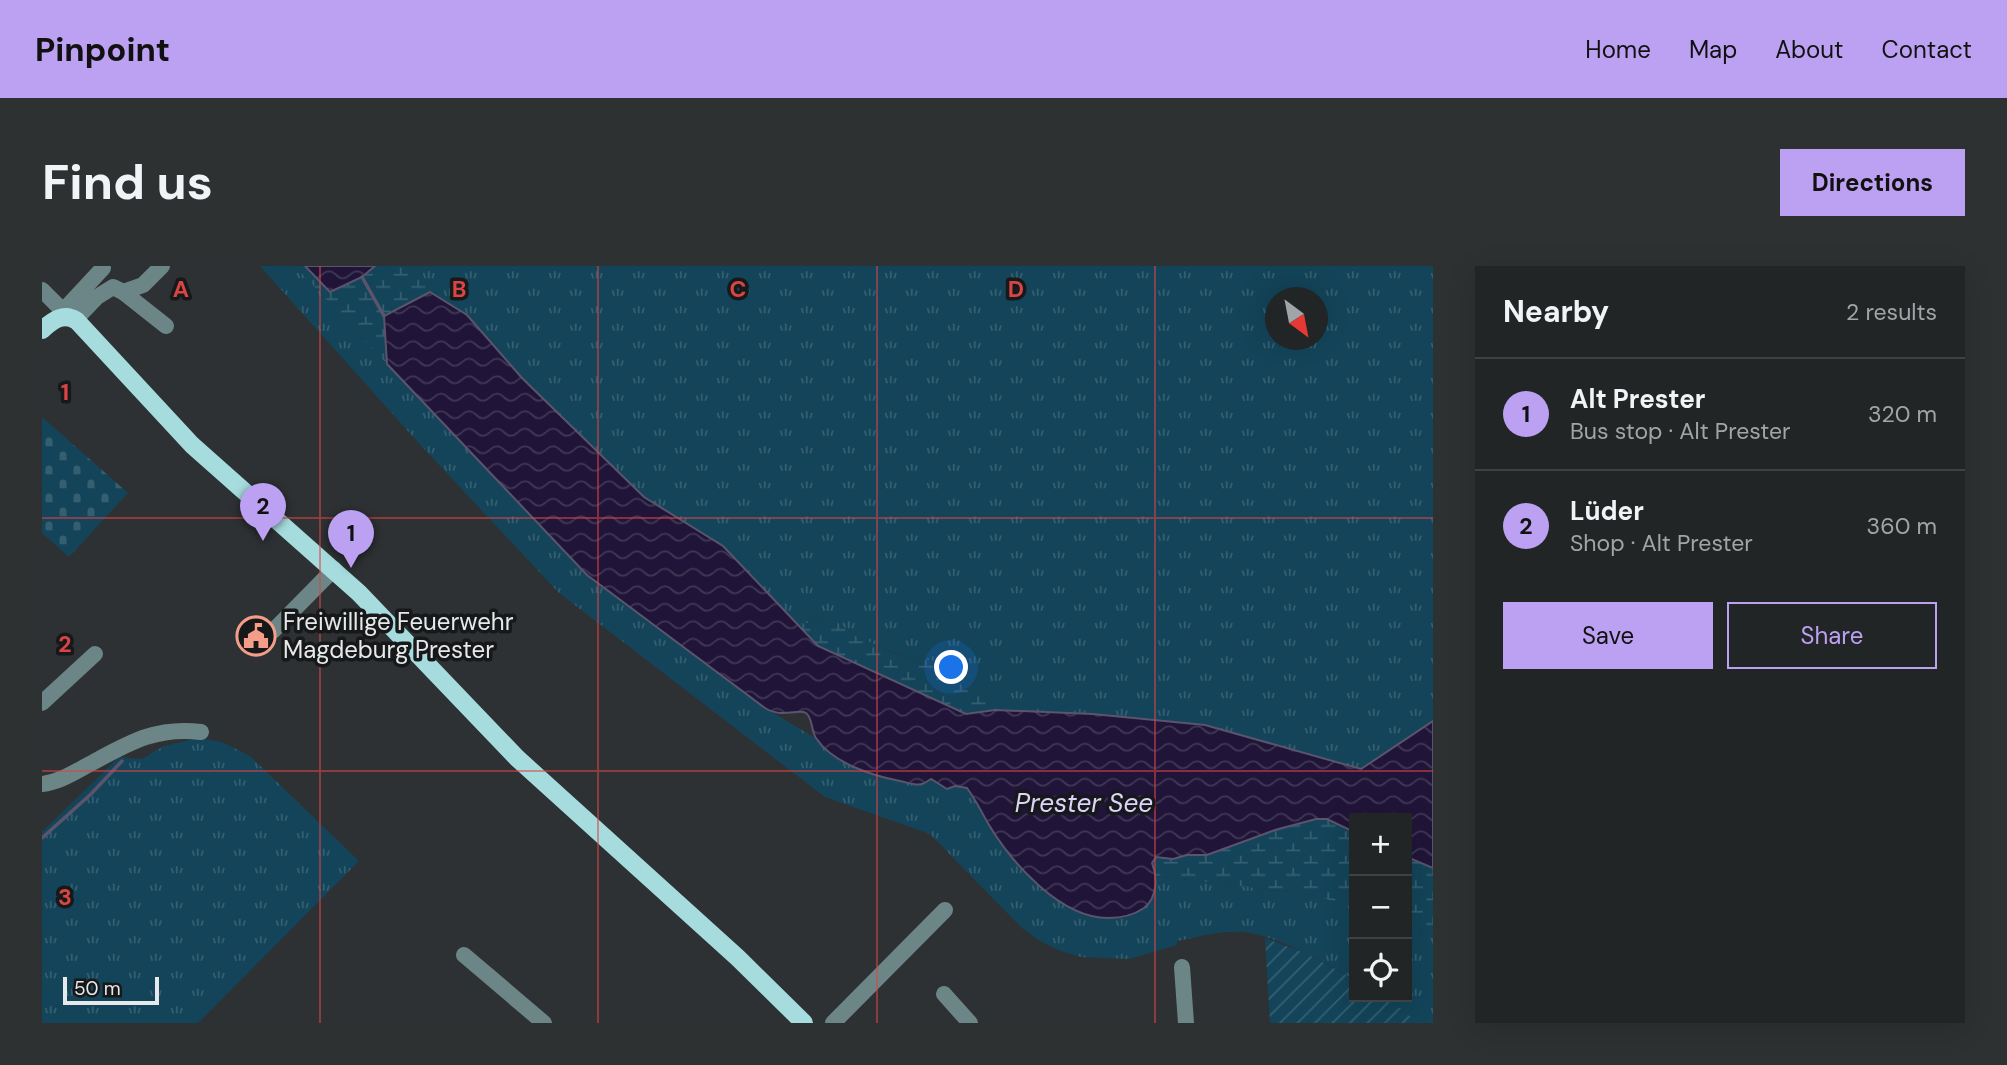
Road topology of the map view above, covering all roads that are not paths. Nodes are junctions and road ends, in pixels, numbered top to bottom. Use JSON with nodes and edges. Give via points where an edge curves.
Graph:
{"nodes":[{"id":1,"x":162,"y":266,"type":"edge"},
{"id":2,"x":103,"y":268,"type":"dead end"},
{"id":3,"x":42,"y":290,"type":"edge"},
{"id":4,"x":123,"y":292,"type":"junction"},
{"id":5,"x":69,"y":315,"type":"junction"},
{"id":6,"x":166,"y":326,"type":"dead end"},
{"id":7,"x":42,"y":330,"type":"edge"},
{"id":8,"x":334,"y":569,"type":"junction"},
{"id":9,"x":273,"y":631,"type":"dead end"},
{"id":10,"x":95,"y":654,"type":"dead end"},
{"id":11,"x":42,"y":703,"type":"edge"},
{"id":12,"x":201,"y":732,"type":"dead end"},
{"id":13,"x":42,"y":784,"type":"edge"},
{"id":14,"x":944,"y":910,"type":"dead end"},
{"id":15,"x":464,"y":955,"type":"dead end"},
{"id":16,"x":1182,"y":967,"type":"dead end"},
{"id":17,"x":944,"y":995,"type":"dead end"},
{"id":18,"x":544,"y":1023,"type":"edge"},
{"id":19,"x":804,"y":1023,"type":"edge"},
{"id":20,"x":833,"y":1023,"type":"edge"},
{"id":21,"x":970,"y":1023,"type":"edge"},
{"id":22,"x":1186,"y":1023,"type":"edge"}],
"edges":[{"from":1,"to":4,"type":"street","via":[[143,285]]},
{"from":2,"to":5,"type":"street"},
{"from":3,"to":5,"type":"street"},
{"from":4,"to":5,"type":"street","via":[[113,287]]},
{"from":4,"to":6,"type":"street"},
{"from":5,"to":7,"type":"main road"},
{"from":5,"to":8,"type":"main road","via":[[192,445]]},
{"from":8,"to":9,"type":"street"},
{"from":8,"to":19,"type":"main road","via":[[517,758]]},
{"from":10,"to":11,"type":"street"},
{"from":12,"to":13,"type":"street","via":[[152,734],[62,779]]},
{"from":14,"to":20,"type":"street"},
{"from":15,"to":18,"type":"street"},
{"from":16,"to":22,"type":"street"},
{"from":17,"to":21,"type":"street"}]}
